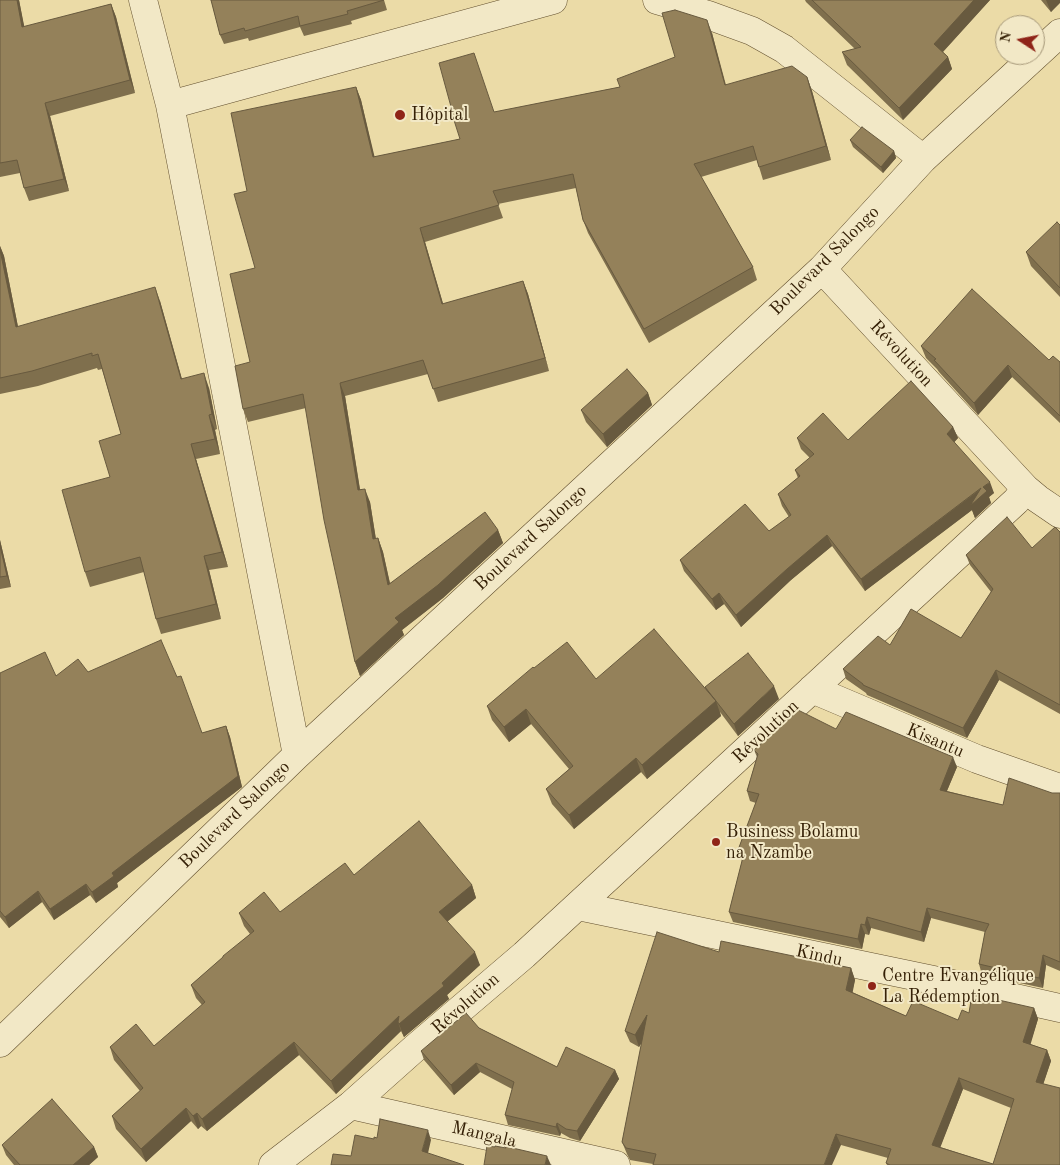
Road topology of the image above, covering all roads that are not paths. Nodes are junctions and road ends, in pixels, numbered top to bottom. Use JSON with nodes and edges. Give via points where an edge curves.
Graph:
{"nodes":[{"id":1,"x":143,"y":0,"type":"edge"},
{"id":2,"x":553,"y":0,"type":"edge"},
{"id":3,"x":657,"y":0,"type":"edge"},
{"id":4,"x":1060,"y":32,"type":"edge"},
{"id":5,"x":170,"y":105,"type":"junction"},
{"id":6,"x":923,"y":159,"type":"junction"},
{"id":7,"x":822,"y":269,"type":"junction"},
{"id":8,"x":1026,"y":489,"type":"junction"},
{"id":9,"x":1060,"y":514,"type":"edge"},
{"id":10,"x":812,"y":689,"type":"junction"},
{"id":11,"x":297,"y":755,"type":"junction"},
{"id":12,"x":1060,"y":788,"type":"edge"},
{"id":13,"x":578,"y":906,"type":"junction"},
{"id":14,"x":1060,"y":1008,"type":"edge"},
{"id":15,"x":0,"y":1043,"type":"edge"},
{"id":16,"x":351,"y":1105,"type":"junction"},
{"id":17,"x":273,"y":1165,"type":"edge"},
{"id":18,"x":616,"y":1165,"type":"edge"}],
"edges":[{"from":1,"to":5,"type":"street"},
{"from":2,"to":5,"type":"street"},
{"from":3,"to":6,"type":"street","via":[[752,31],[784,49]]},
{"from":4,"to":6,"type":"street","name":"Boulevard Salongo"},
{"from":5,"to":11,"type":"street"},
{"from":6,"to":7,"type":"street","name":"Boulevard Salongo"},
{"from":7,"to":8,"type":"street","name":"Révolution"},
{"from":7,"to":11,"type":"street","name":"Boulevard Salongo"},
{"from":8,"to":9,"type":"street"},
{"from":8,"to":10,"type":"street","name":"Révolution"},
{"from":10,"to":12,"type":"street","name":"Kisantu","via":[[977,759]]},
{"from":10,"to":13,"type":"street","name":"Révolution"},
{"from":11,"to":15,"type":"street","name":"Boulevard Salongo"},
{"from":13,"to":14,"type":"street","name":"Kindu"},
{"from":13,"to":16,"type":"street","name":"Révolution"},
{"from":16,"to":17,"type":"street","name":"Révolution"},
{"from":16,"to":18,"type":"street","name":"Mangala"}]}
